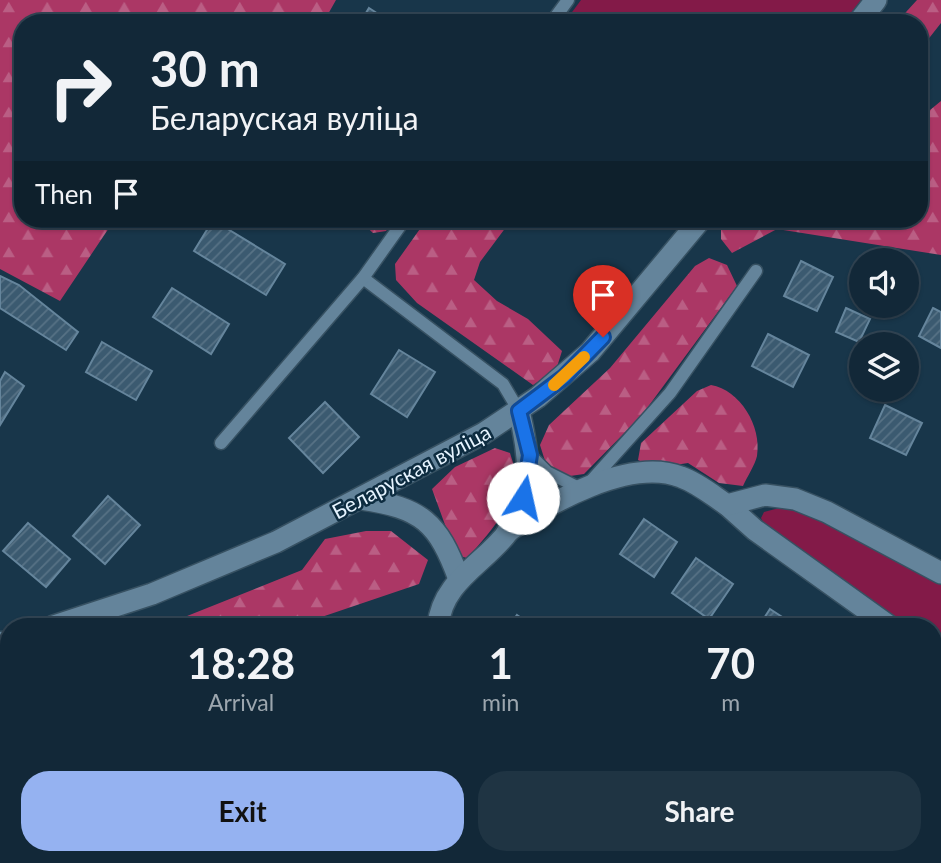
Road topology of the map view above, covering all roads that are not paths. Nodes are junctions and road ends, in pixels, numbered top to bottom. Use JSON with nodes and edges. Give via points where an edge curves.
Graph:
{"nodes":[{"id":1,"x":876,"y":0,"type":"edge"},
{"id":2,"x":865,"y":14,"type":"edge"},
{"id":3,"x":399,"y":228,"type":"edge"},
{"id":4,"x":693,"y":228,"type":"edge"},
{"id":5,"x":756,"y":271,"type":"dead end"},
{"id":6,"x":363,"y":278,"type":"junction"},
{"id":7,"x":519,"y":411,"type":"junction"},
{"id":8,"x":221,"y":443,"type":"dead end"},
{"id":9,"x":530,"y":455,"type":"junction"},
{"id":10,"x":583,"y":490,"type":"junction"},
{"id":11,"x":361,"y":499,"type":"junction"},
{"id":12,"x":727,"y":505,"type":"junction"},
{"id":13,"x":507,"y":533,"type":"junction"},
{"id":14,"x":941,"y":573,"type":"edge"},
{"id":15,"x":459,"y":579,"type":"junction"},
{"id":16,"x":78,"y":618,"type":"edge"},
{"id":17,"x":439,"y":618,"type":"edge"},
{"id":18,"x":878,"y":618,"type":"edge"}],
"edges":[{"from":1,"to":2,"type":"street"},
{"from":3,"to":6,"type":"lane"},
{"from":4,"to":7,"type":"street","name":"Беларуская вуліца","via":[[590,352]]},
{"from":5,"to":10,"type":"lane","via":[[670,393]]},
{"from":6,"to":7,"type":"lane","via":[[503,384]]},
{"from":6,"to":8,"type":"lane"},
{"from":7,"to":9,"type":"street"},
{"from":7,"to":11,"type":"street","name":"Беларуская вуліца"},
{"from":9,"to":10,"type":"lane","via":[[547,472]]},
{"from":9,"to":13,"type":"street","via":[[523,498]]},
{"from":10,"to":12,"type":"street","via":[[633,474],[666,473],[693,482]]},
{"from":10,"to":13,"type":"street","via":[[540,510]]},
{"from":11,"to":15,"type":"street","via":[[406,508],[424,518],[446,546]]},
{"from":11,"to":16,"type":"street","name":"Беларуская вуліца","via":[[276,542],[152,594]]},
{"from":12,"to":14,"type":"street","via":[[765,495],[795,499]]},
{"from":12,"to":18,"type":"street"},
{"from":13,"to":15,"type":"street"},
{"from":15,"to":17,"type":"street"}]}
